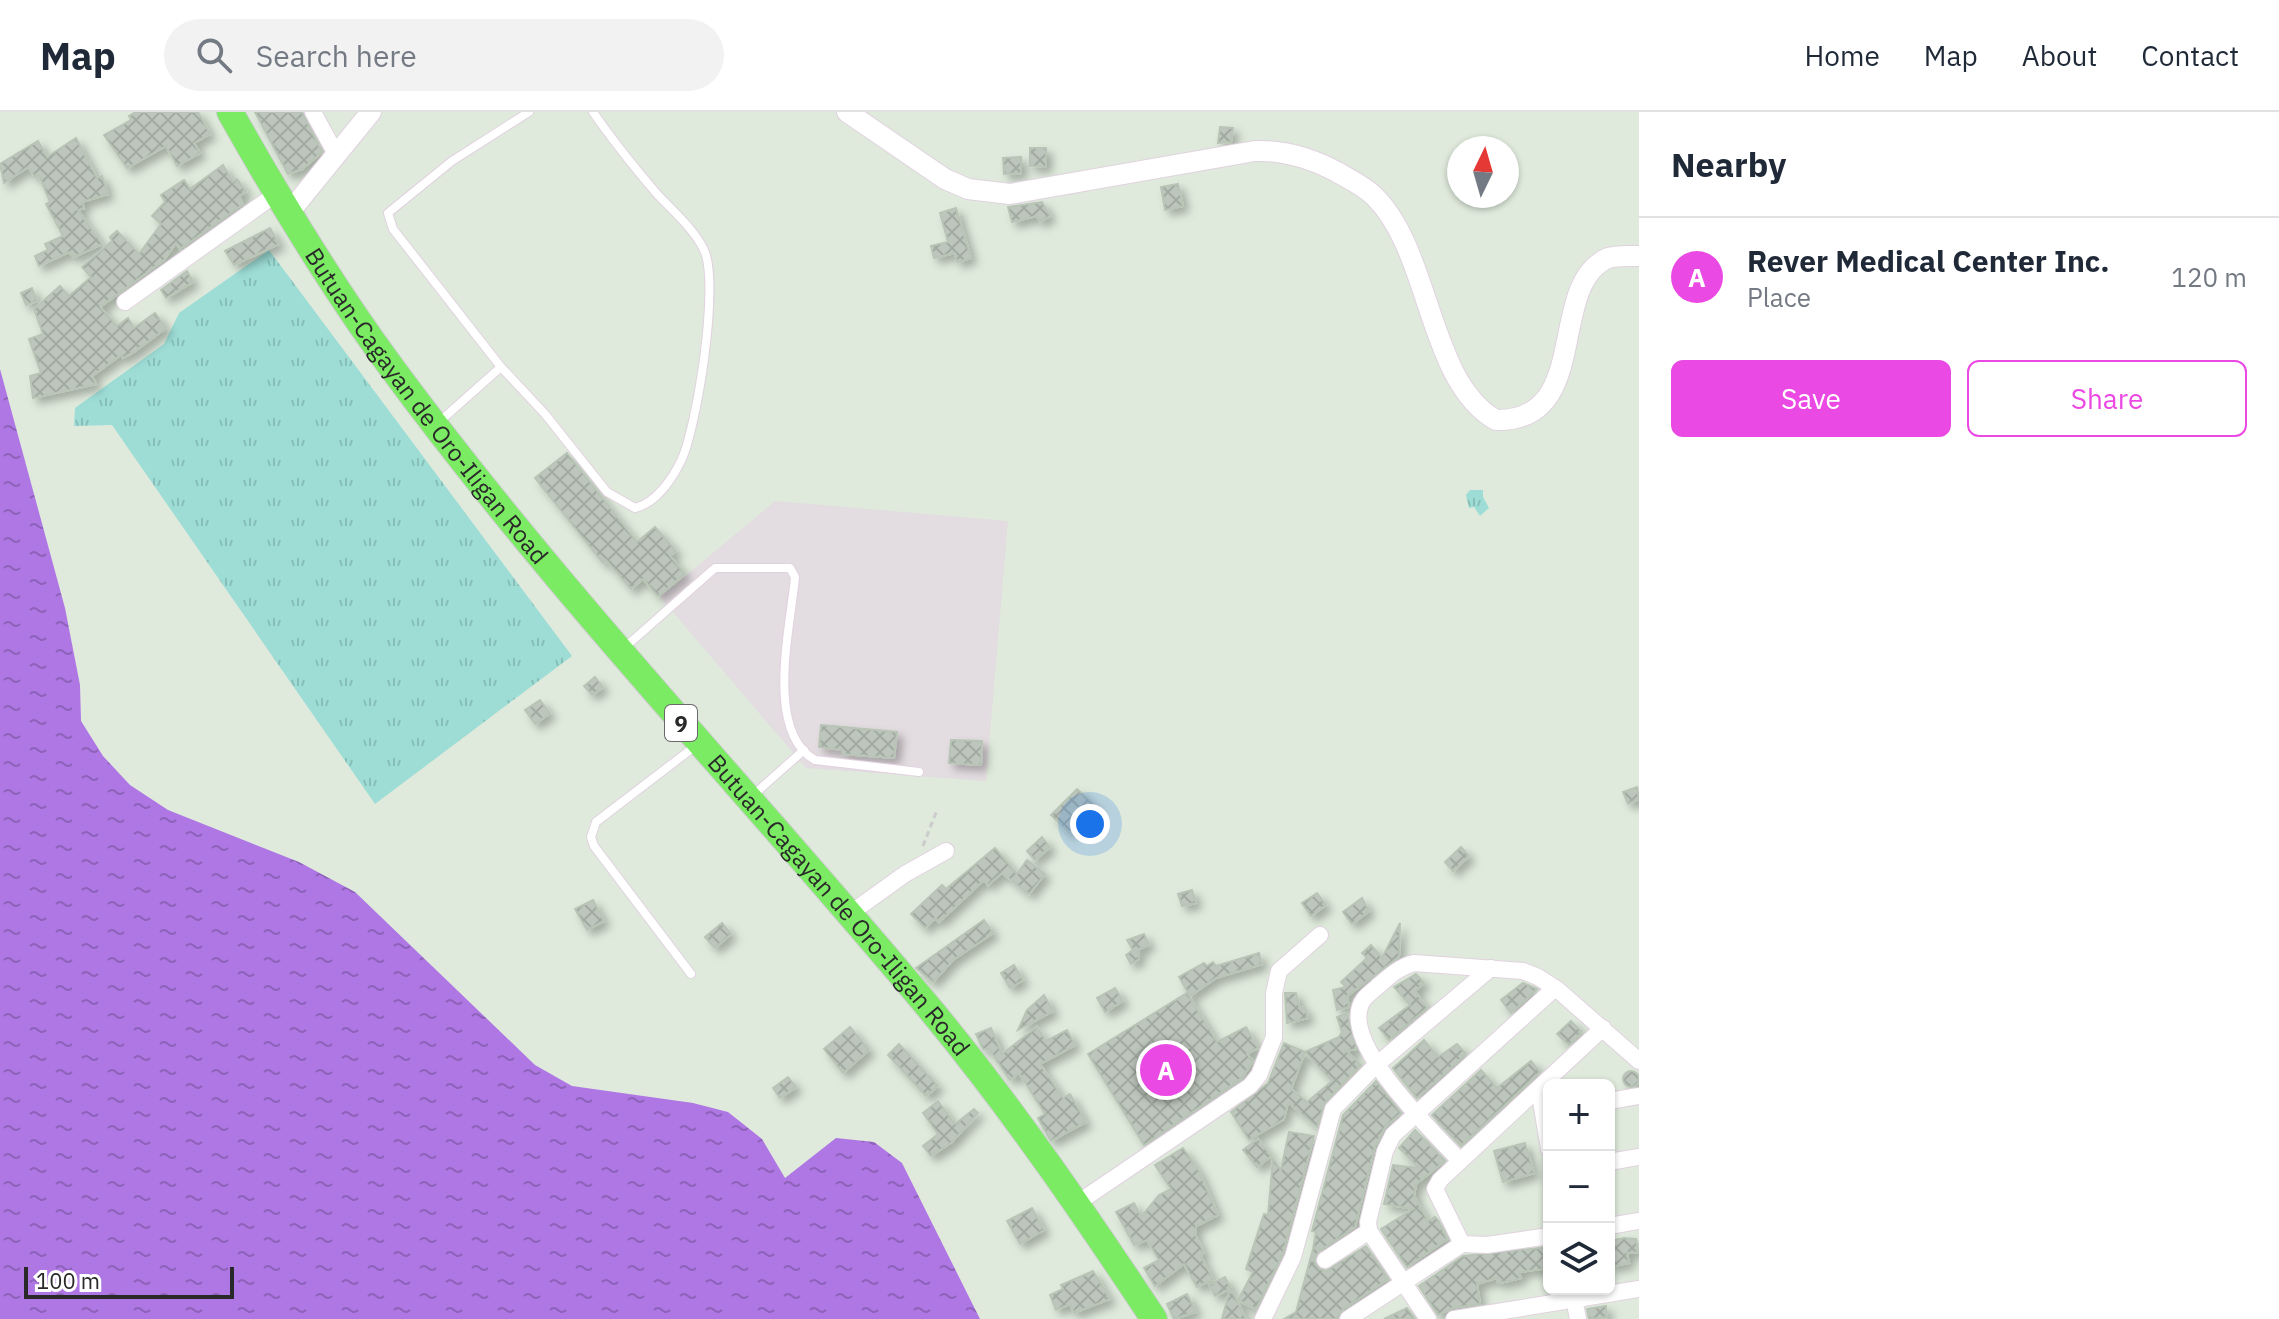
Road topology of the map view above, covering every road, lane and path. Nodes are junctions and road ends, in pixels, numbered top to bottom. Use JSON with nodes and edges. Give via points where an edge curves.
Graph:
{"nodes":[{"id":1,"x":230,"y":112,"type":"edge"},
{"id":2,"x":313,"y":112,"type":"edge"},
{"id":3,"x":371,"y":112,"type":"edge"},
{"id":4,"x":529,"y":112,"type":"edge"},
{"id":5,"x":593,"y":112,"type":"edge"},
{"id":6,"x":847,"y":112,"type":"edge"},
{"id":7,"x":337,"y":156,"type":"junction"},
{"id":8,"x":282,"y":204,"type":"junction"},
{"id":9,"x":1639,"y":256,"type":"edge"},
{"id":10,"x":125,"y":302,"type":"dead end"},
{"id":11,"x":501,"y":367,"type":"junction"},
{"id":12,"x":436,"y":426,"type":"junction"},
{"id":13,"x":621,"y":652,"type":"junction"},
{"id":14,"x":699,"y":744,"type":"junction"},
{"id":15,"x":804,"y":750,"type":"junction"},
{"id":16,"x":919,"y":772,"type":"dead end"},
{"id":17,"x":748,"y":800,"type":"junction"},
{"id":18,"x":937,"y":810,"type":"dead end"},
{"id":19,"x":946,"y":851,"type":"dead end"},
{"id":20,"x":918,"y":865,"type":"junction"},
{"id":21,"x":848,"y":915,"type":"junction"},
{"id":22,"x":1320,"y":935,"type":"dead end"},
{"id":23,"x":1491,"y":968,"type":"junction"},
{"id":24,"x":691,"y":974,"type":"dead end"},
{"id":25,"x":1555,"y":988,"type":"junction"},
{"id":26,"x":1603,"y":1028,"type":"junction"},
{"id":27,"x":1639,"y":1061,"type":"edge"},
{"id":28,"x":1376,"y":1065,"type":"junction"},
{"id":29,"x":1539,"y":1089,"type":"junction"},
{"id":30,"x":1639,"y":1096,"type":"edge"},
{"id":31,"x":1615,"y":1100,"type":"edge"},
{"id":32,"x":1543,"y":1101,"type":"edge"},
{"id":33,"x":1417,"y":1113,"type":"junction"},
{"id":34,"x":1639,"y":1157,"type":"edge"},
{"id":35,"x":1460,"y":1161,"type":"junction"},
{"id":36,"x":1615,"y":1161,"type":"edge"},
{"id":37,"x":1076,"y":1204,"type":"junction"},
{"id":38,"x":1639,"y":1221,"type":"edge"},
{"id":39,"x":1615,"y":1225,"type":"edge"},
{"id":40,"x":1369,"y":1231,"type":"junction"},
{"id":41,"x":1543,"y":1237,"type":"edge"},
{"id":42,"x":1462,"y":1244,"type":"junction"},
{"id":43,"x":1325,"y":1260,"type":"dead end"},
{"id":44,"x":1404,"y":1282,"type":"junction"},
{"id":45,"x":1639,"y":1289,"type":"edge"},
{"id":46,"x":1615,"y":1291,"type":"edge"},
{"id":47,"x":1568,"y":1295,"type":"edge"},
{"id":48,"x":1573,"y":1295,"type":"edge"},
{"id":49,"x":1154,"y":1319,"type":"edge"},
{"id":50,"x":1263,"y":1319,"type":"edge"},
{"id":51,"x":1348,"y":1319,"type":"edge"},
{"id":52,"x":1428,"y":1319,"type":"edge"},
{"id":53,"x":1454,"y":1319,"type":"edge"},
{"id":54,"x":1578,"y":1319,"type":"edge"}],
"edges":[{"from":1,"to":8,"type":"highway","name":"Butuan-Cagayan de Oro-Iligan Road","number":"9"},
{"from":2,"to":7,"type":"street"},
{"from":3,"to":7,"type":"street"},
{"from":4,"to":11,"type":"lane","via":[[452,161],[388,213],[393,229]]},
{"from":5,"to":11,"type":"lane","via":[[622,154],[696,237],[709,264],[711,292],[692,422],[668,484],[635,508],[607,492]]},
{"from":6,"to":9,"type":"street","via":[[945,179],[968,189],[1010,194],[1255,151],[1277,150],[1320,163],[1373,195],[1387,214],[1411,257],[1453,369],[1473,401],[1496,420],[1521,417],[1554,386],[1587,276],[1610,257]]},
{"from":7,"to":8,"type":"street"},
{"from":8,"to":10,"type":"street"},
{"from":8,"to":12,"type":"highway","name":"Butuan-Cagayan de Oro-Iligan Road","number":"9"},
{"from":11,"to":12,"type":"lane"},
{"from":12,"to":13,"type":"highway","name":"Butuan-Cagayan de Oro-Iligan Road","number":"9"},
{"from":13,"to":14,"type":"highway","name":"Butuan-Cagayan de Oro-Iligan Road","number":"9"},
{"from":13,"to":15,"type":"lane","via":[[715,568],[790,568],[795,577],[783,704]]},
{"from":14,"to":17,"type":"highway","name":"Butuan-Cagayan de Oro-Iligan Road","number":"9"},
{"from":14,"to":24,"type":"lane","via":[[596,822],[591,837]]},
{"from":15,"to":16,"type":"lane","via":[[815,760]]},
{"from":15,"to":17,"type":"lane"},
{"from":17,"to":21,"type":"highway","name":"Butuan-Cagayan de Oro-Iligan Road","number":"9"},
{"from":18,"to":20,"type":"path"},
{"from":19,"to":20,"type":"street"},
{"from":20,"to":21,"type":"street"},
{"from":21,"to":37,"type":"highway","name":"Butuan-Cagayan de Oro-Iligan Road","number":"9","via":[[935,1016]]},
{"from":22,"to":37,"type":"street","via":[[1279,971],[1274,1037],[1250,1086]]},
{"from":23,"to":25,"type":"street","via":[[1523,971]]},
{"from":23,"to":28,"type":"street"},
{"from":23,"to":28,"type":"street","via":[[1414,963],[1401,967],[1363,1000],[1362,1034]]},
{"from":25,"to":26,"type":"street"},
{"from":25,"to":33,"type":"street"},
{"from":26,"to":27,"type":"street"},
{"from":26,"to":29,"type":"street"},
{"from":28,"to":33,"type":"street"},
{"from":28,"to":50,"type":"street","via":[[1328,1119],[1293,1257]]},
{"from":29,"to":32,"type":"street"},
{"from":29,"to":35,"type":"street"},
{"from":30,"to":31,"type":"street"},
{"from":33,"to":35,"type":"street"},
{"from":33,"to":40,"type":"street","via":[[1393,1135],[1385,1151]]},
{"from":34,"to":36,"type":"street"},
{"from":35,"to":42,"type":"street","via":[[1435,1189]]},
{"from":37,"to":49,"type":"highway","name":"Butuan-Cagayan de Oro-Iligan Road","number":"9"},
{"from":38,"to":39,"type":"street"},
{"from":40,"to":43,"type":"street"},
{"from":40,"to":44,"type":"street"},
{"from":41,"to":42,"type":"street"},
{"from":42,"to":44,"type":"street"},
{"from":44,"to":51,"type":"street"},
{"from":44,"to":52,"type":"street"},
{"from":45,"to":46,"type":"street"},
{"from":47,"to":53,"type":"street"},
{"from":48,"to":54,"type":"street"}]}
